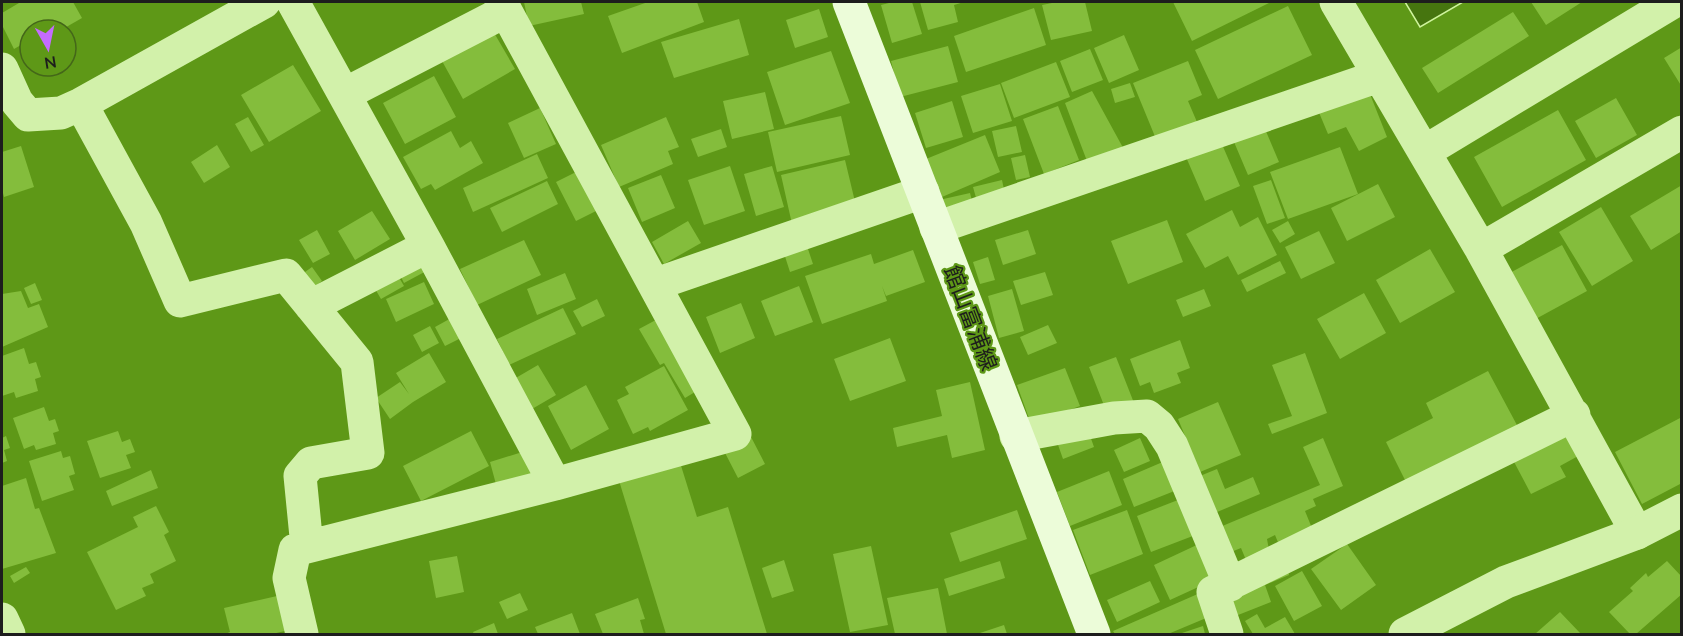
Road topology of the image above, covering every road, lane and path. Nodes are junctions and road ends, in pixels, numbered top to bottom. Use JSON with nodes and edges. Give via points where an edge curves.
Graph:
{"nodes":[{"id":1,"x":264,"y":2,"type":"edge"},
{"id":2,"x":293,"y":2,"type":"edge"},
{"id":3,"x":849,"y":2,"type":"edge"},
{"id":4,"x":1336,"y":2,"type":"edge"},
{"id":5,"x":1673,"y":2,"type":"edge"},
{"id":6,"x":503,"y":6,"type":"edge"},
{"id":7,"x":2,"y":69,"type":"edge"},
{"id":8,"x":1379,"y":76,"type":"junction"},
{"id":9,"x":345,"y":94,"type":"junction"},
{"id":10,"x":81,"y":104,"type":"junction"},
{"id":11,"x":1682,"y":132,"type":"edge"},
{"id":12,"x":1424,"y":152,"type":"junction"},
{"id":13,"x":923,"y":192,"type":"junction"},
{"id":14,"x":936,"y":228,"type":"junction"},
{"id":15,"x":428,"y":246,"type":"junction"},
{"id":16,"x":1481,"y":249,"type":"junction"},
{"id":17,"x":656,"y":284,"type":"junction"},
{"id":18,"x":311,"y":306,"type":"junction"},
{"id":19,"x":1574,"y":415,"type":"junction"},
{"id":20,"x":1016,"y":436,"type":"junction"},
{"id":21,"x":555,"y":484,"type":"junction"},
{"id":22,"x":1682,"y":510,"type":"edge"},
{"id":23,"x":1637,"y":533,"type":"junction"},
{"id":24,"x":306,"y":547,"type":"junction"},
{"id":25,"x":1230,"y":585,"type":"junction"},
{"id":26,"x":2,"y":619,"type":"edge"},
{"id":27,"x":9,"y":634,"type":"edge"},
{"id":28,"x":302,"y":634,"type":"edge"},
{"id":29,"x":1094,"y":634,"type":"edge"},
{"id":30,"x":1227,"y":634,"type":"edge"},
{"id":31,"x":1405,"y":634,"type":"edge"}],
"edges":[{"from":1,"to":10,"type":"street"},
{"from":2,"to":9,"type":"street"},
{"from":3,"to":13,"type":"main road","name":"館山富浦線"},
{"from":4,"to":8,"type":"street"},
{"from":5,"to":12,"type":"street"},
{"from":6,"to":9,"type":"street"},
{"from":6,"to":17,"type":"street"},
{"from":7,"to":10,"type":"street","via":[[17,102],[28,115],[61,113]]},
{"from":8,"to":12,"type":"street"},
{"from":8,"to":14,"type":"street"},
{"from":9,"to":15,"type":"street"},
{"from":10,"to":18,"type":"street","via":[[146,223],[180,301],[286,275]]},
{"from":11,"to":16,"type":"street"},
{"from":12,"to":16,"type":"street"},
{"from":13,"to":14,"type":"main road","name":"館山富浦線"},
{"from":13,"to":17,"type":"street"},
{"from":14,"to":20,"type":"main road","name":"館山富浦線"},
{"from":15,"to":18,"type":"street"},
{"from":15,"to":21,"type":"street"},
{"from":16,"to":19,"type":"street"},
{"from":17,"to":21,"type":"street","via":[[735,434]]},
{"from":18,"to":24,"type":"street","via":[[357,362],[368,453],[311,463],[300,476]]},
{"from":19,"to":23,"type":"street"},
{"from":19,"to":25,"type":"street"},
{"from":20,"to":25,"type":"street","via":[[1114,418],[1147,416],[1159,426],[1172,447]]},
{"from":20,"to":29,"type":"main road","name":"館山富浦線"},
{"from":21,"to":24,"type":"street"},
{"from":22,"to":23,"type":"street"},
{"from":23,"to":31,"type":"street","via":[[1506,582]]},
{"from":24,"to":28,"type":"street","via":[[295,550],[289,578]]},
{"from":25,"to":30,"type":"street","via":[[1213,592]]},
{"from":26,"to":27,"type":"street"}]}
